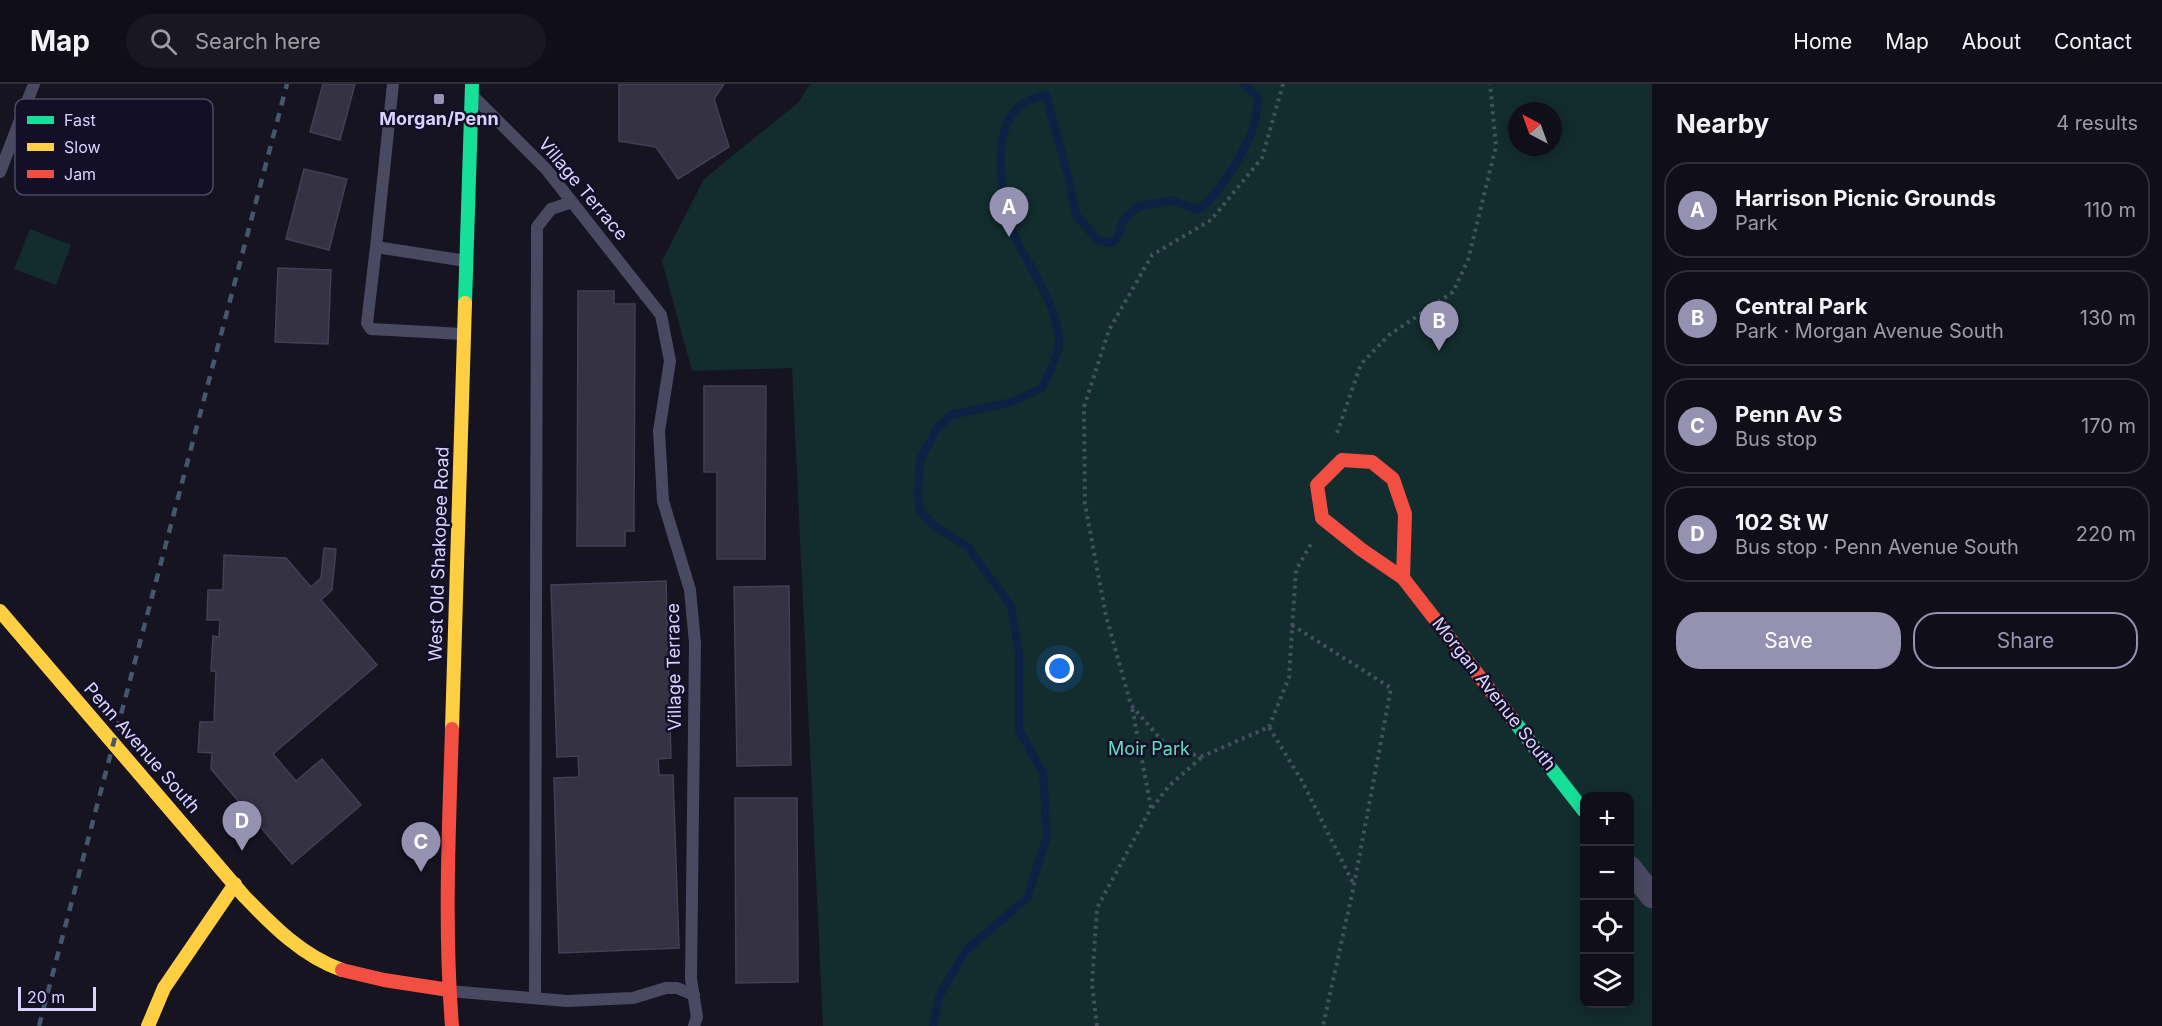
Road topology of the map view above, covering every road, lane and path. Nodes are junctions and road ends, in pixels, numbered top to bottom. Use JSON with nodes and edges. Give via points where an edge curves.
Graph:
{"nodes":[{"id":1,"x":34,"y":84,"type":"edge"},
{"id":2,"x":393,"y":84,"type":"edge"},
{"id":3,"x":1283,"y":84,"type":"edge"},
{"id":4,"x":1490,"y":84,"type":"edge"},
{"id":5,"x":471,"y":89,"type":"edge"},
{"id":6,"x":28,"y":99,"type":"edge"},
{"id":7,"x":15,"y":133,"type":"edge"},
{"id":8,"x":0,"y":172,"type":"edge"},
{"id":9,"x":572,"y":202,"type":"junction"},
{"id":10,"x":376,"y":246,"type":"junction"},
{"id":11,"x":466,"y":261,"type":"junction"},
{"id":12,"x":464,"y":334,"type":"junction"},
{"id":13,"x":1342,"y":460,"type":"junction"},
{"id":14,"x":1322,"y":518,"type":"junction"},
{"id":15,"x":1403,"y":578,"type":"junction"},
{"id":16,"x":0,"y":611,"type":"edge"},
{"id":17,"x":1292,"y":625,"type":"junction"},
{"id":18,"x":1131,"y":705,"type":"junction"},
{"id":19,"x":1269,"y":727,"type":"junction"},
{"id":20,"x":1203,"y":756,"type":"junction"},
{"id":21,"x":1580,"y":806,"type":"edge"},
{"id":22,"x":1151,"y":808,"type":"junction"},
{"id":23,"x":1634,"y":874,"type":"edge"},
{"id":24,"x":235,"y":884,"type":"junction"},
{"id":25,"x":1354,"y":885,"type":"junction"},
{"id":26,"x":1652,"y":896,"type":"edge"},
{"id":27,"x":449,"y":990,"type":"junction"},
{"id":28,"x":694,"y":995,"type":"junction"},
{"id":29,"x":535,"y":998,"type":"junction"},
{"id":30,"x":148,"y":1026,"type":"edge"},
{"id":31,"x":452,"y":1026,"type":"edge"},
{"id":32,"x":462,"y":1026,"type":"edge"},
{"id":33,"x":694,"y":1026,"type":"edge"},
{"id":34,"x":1097,"y":1026,"type":"edge"},
{"id":35,"x":1323,"y":1026,"type":"edge"}],
"edges":[{"from":1,"to":6,"type":"lane"},
{"from":2,"to":10,"type":"lane"},
{"from":3,"to":18,"type":"path","via":[[1262,158],[1210,220],[1152,255],[1109,330],[1084,407],[1085,504],[1106,616]]},
{"from":4,"to":13,"type":"path","via":[[1496,146],[1468,261],[1453,292],[1389,335],[1361,364],[1336,434]]},
{"from":5,"to":9,"type":"lane","name":"Village Terrace"},
{"from":5,"to":11,"type":"main road","name":"West Old Shakopee Road"},
{"from":7,"to":8,"type":"lane"},
{"from":9,"to":28,"type":"lane","name":"Village Terrace","via":[[661,315],[670,360],[659,431],[663,501],[690,590],[695,642],[691,979]]},
{"from":9,"to":29,"type":"lane","via":[[551,209],[537,227]]},
{"from":10,"to":11,"type":"lane"},
{"from":10,"to":12,"type":"lane","via":[[367,323],[371,329]]},
{"from":11,"to":12,"type":"main road","name":"West Old Shakopee Road"},
{"from":12,"to":27,"type":"main road","name":"West Old Shakopee Road","via":[[449,833]]},
{"from":13,"to":14,"type":"main road","via":[[1317,485]]},
{"from":13,"to":15,"type":"main road","via":[[1372,462],[1393,479],[1405,514]]},
{"from":14,"to":15,"type":"main road","name":"Morgan Avenue South"},
{"from":14,"to":17,"type":"path","via":[[1296,570]]},
{"from":15,"to":21,"type":"main road","name":"Morgan Avenue South"},
{"from":16,"to":24,"type":"main road","name":"Penn Avenue South","via":[[11,632]]},
{"from":17,"to":19,"type":"path","via":[[1289,677]]},
{"from":17,"to":25,"type":"path","via":[[1391,688]]},
{"from":18,"to":20,"type":"path","via":[[1170,751]]},
{"from":18,"to":22,"type":"path"},
{"from":19,"to":20,"type":"path"},
{"from":19,"to":25,"type":"path","via":[[1302,781]]},
{"from":20,"to":22,"type":"path"},
{"from":22,"to":34,"type":"path","via":[[1097,909],[1092,984]]},
{"from":23,"to":26,"type":"street"},
{"from":24,"to":27,"type":"main road","name":"Penn Avenue South","via":[[281,932],[323,962],[360,975]]},
{"from":24,"to":30,"type":"main road","via":[[164,988]]},
{"from":25,"to":35,"type":"path"},
{"from":27,"to":29,"type":"lane"},
{"from":27,"to":31,"type":"main road","name":"West Old Shakopee Road"},
{"from":28,"to":29,"type":"lane","via":[[666,988],[633,998]]},
{"from":28,"to":33,"type":"lane","name":"Village Terrace"},
{"from":31,"to":32,"type":"lane"}]}
